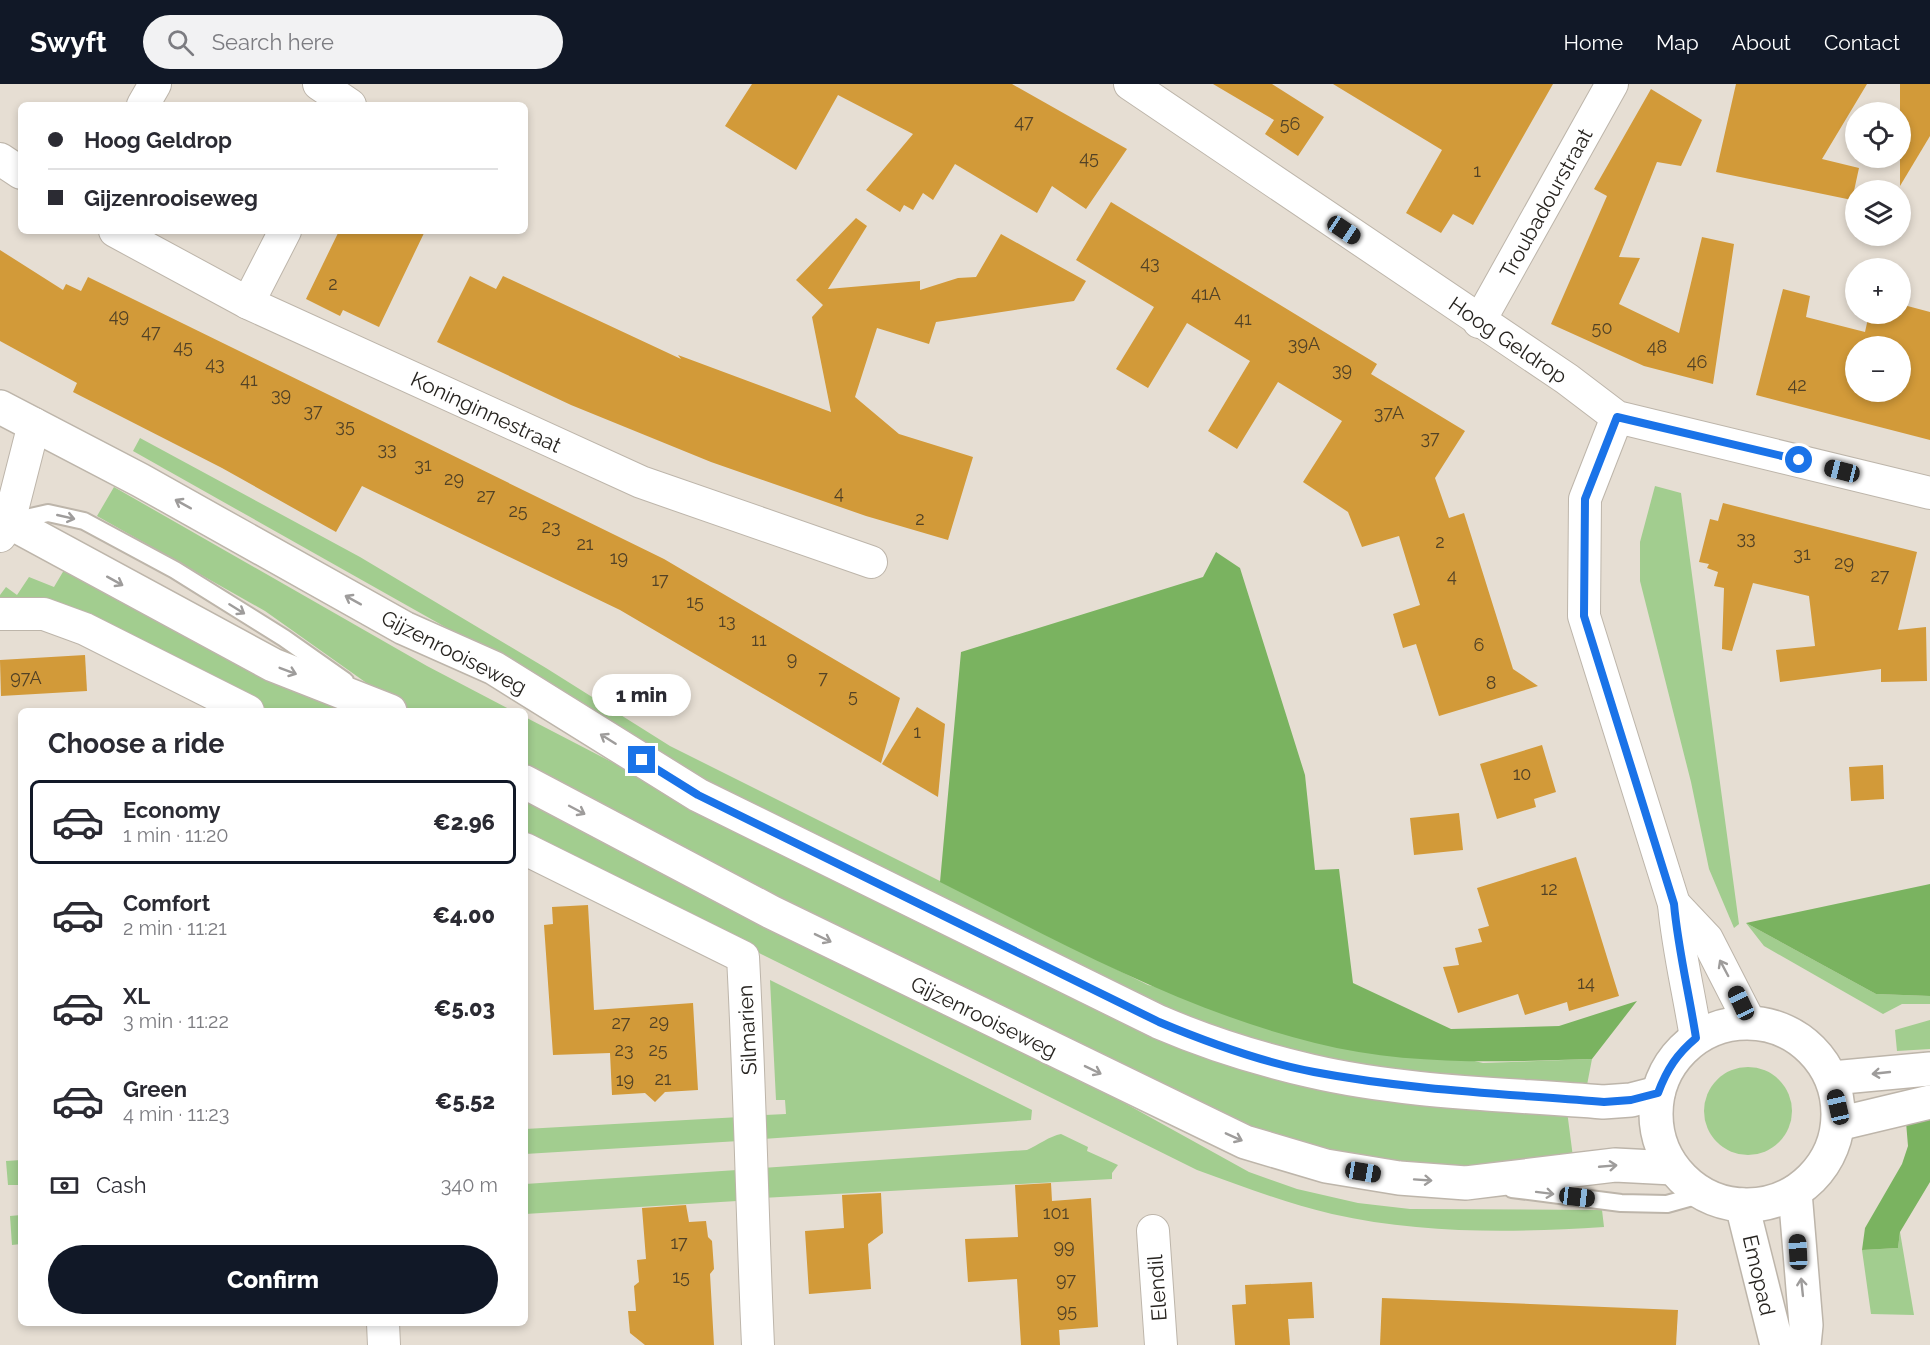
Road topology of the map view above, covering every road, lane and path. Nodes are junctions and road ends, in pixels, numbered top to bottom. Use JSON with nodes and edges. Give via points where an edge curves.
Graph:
{"nodes":[{"id":1,"x":155,"y":84,"type":"edge"},
{"id":2,"x":319,"y":84,"type":"edge"},
{"id":3,"x":362,"y":84,"type":"edge"},
{"id":4,"x":1130,"y":84,"type":"edge"},
{"id":5,"x":1612,"y":84,"type":"edge"},
{"id":6,"x":145,"y":102,"type":"edge"},
{"id":7,"x":346,"y":102,"type":"edge"},
{"id":8,"x":352,"y":102,"type":"edge"},
{"id":9,"x":0,"y":159,"type":"edge"},
{"id":10,"x":18,"y":171,"type":"edge"},
{"id":11,"x":121,"y":234,"type":"edge"},
{"id":12,"x":283,"y":234,"type":"edge"},
{"id":13,"x":248,"y":303,"type":"junction"},
{"id":14,"x":1479,"y":322,"type":"junction"},
{"id":15,"x":0,"y":407,"type":"edge"},
{"id":16,"x":1617,"y":417,"type":"junction"},
{"id":17,"x":0,"y":420,"type":"edge"},
{"id":18,"x":34,"y":424,"type":"junction"},
{"id":19,"x":0,"y":458,"type":"edge"},
{"id":20,"x":1930,"y":493,"type":"edge"},
{"id":21,"x":3,"y":525,"type":"edge"},
{"id":22,"x":871,"y":562,"type":"dead end"},
{"id":23,"x":0,"y":614,"type":"edge"},
{"id":24,"x":242,"y":708,"type":"edge"},
{"id":25,"x":385,"y":708,"type":"edge"},
{"id":26,"x":528,"y":784,"type":"edge"},
{"id":27,"x":528,"y":850,"type":"edge"},
{"id":28,"x":1674,"y":904,"type":"junction"},
{"id":29,"x":1749,"y":1021,"type":"junction"},
{"id":30,"x":1696,"y":1038,"type":"junction"},
{"id":31,"x":1930,"y":1069,"type":"edge"},
{"id":32,"x":1832,"y":1078,"type":"junction"},
{"id":33,"x":1658,"y":1093,"type":"junction"},
{"id":34,"x":1930,"y":1102,"type":"edge"},
{"id":35,"x":1838,"y":1124,"type":"junction"},
{"id":36,"x":1673,"y":1168,"type":"junction"},
{"id":37,"x":1467,"y":1183,"type":"junction"},
{"id":38,"x":1795,"y":1192,"type":"junction"},
{"id":39,"x":1703,"y":1194,"type":"junction"},
{"id":40,"x":1742,"y":1205,"type":"junction"},
{"id":41,"x":1154,"y":1232,"type":"dead end"},
{"id":42,"x":383,"y":1326,"type":"edge"},
{"id":43,"x":384,"y":1345,"type":"edge"},
{"id":44,"x":758,"y":1345,"type":"edge"},
{"id":45,"x":1161,"y":1345,"type":"edge"},
{"id":46,"x":1777,"y":1345,"type":"edge"},
{"id":47,"x":1804,"y":1345,"type":"edge"}],
"edges":[{"from":1,"to":6,"type":"street"},
{"from":2,"to":7,"type":"street"},
{"from":3,"to":8,"type":"street"},
{"from":4,"to":14,"type":"street","name":"Hoog Geldrop"},
{"from":5,"to":14,"type":"street","name":"Troubadourstraat"},
{"from":9,"to":10,"type":"street"},
{"from":11,"to":13,"type":"street","name":"Koninginnestraat"},
{"from":12,"to":13,"type":"street"},
{"from":13,"to":22,"type":"street","name":"Koninginnestraat","via":[[641,482]]},
{"from":14,"to":16,"type":"street","name":"Hoog Geldrop"},
{"from":15,"to":18,"type":"main road","name":"Gijzenrooiseweg"},
{"from":16,"to":20,"type":"street","name":"Hoog Geldrop"},
{"from":16,"to":28,"type":"street","via":[[1585,499],[1584,616]]},
{"from":17,"to":18,"type":"lane","name":"Gijzenrooiseweg"},
{"from":18,"to":19,"type":"street"},
{"from":18,"to":21,"type":"street"},
{"from":33,"to":18,"type":"main road","name":"Gijzenrooiseweg","one_way":true,"via":[[1604,1102],[1406,1086],[1313,1072],[1197,1038],[698,795],[494,668],[404,628]]},
{"from":21,"to":25,"type":"main road","one_way":true,"via":[[273,665]]},
{"from":23,"to":24,"type":"street","via":[[44,614],[85,628]]},
{"from":26,"to":37,"type":"main road","name":"Gijzenrooiseweg","one_way":true,"via":[[771,912],[1245,1142],[1326,1166],[1399,1178]]},
{"from":27,"to":44,"type":"street","name":"Silmarien","via":[[743,957]]},
{"from":29,"to":28,"type":"street","one_way":true,"via":[[1707,939]]},
{"from":28,"to":30,"type":"street","via":[[1678,950]]},
{"from":29,"to":30,"type":"main road","via":[[1717,1027]]},
{"from":29,"to":32,"type":"main road","via":[[1789,1033],[1814,1052]]},
{"from":30,"to":33,"type":"main road","via":[[1678,1053]]},
{"from":31,"to":32,"type":"main road","one_way":true},
{"from":32,"to":35,"type":"main road"},
{"from":33,"to":36,"type":"main road","via":[[1658,1131]]},
{"from":34,"to":35,"type":"main road"},
{"from":35,"to":38,"type":"main road","via":[[1829,1155]]},
{"from":37,"to":36,"type":"main road","name":"Gijzenrooiseweg","one_way":true,"via":[[1615,1166]]},
{"from":36,"to":39,"type":"main road"},
{"from":37,"to":39,"type":"lane","name":"Gijzenrooiseweg","one_way":true,"via":[[1621,1203],[1667,1204]]},
{"from":38,"to":40,"type":"main road","via":[[1770,1203]]},
{"from":47,"to":38,"type":"main road","name":"Emopad","one_way":true,"via":[[1806,1325]]},
{"from":39,"to":40,"type":"main road"},
{"from":40,"to":46,"type":"main road","name":"Emopad"},
{"from":41,"to":45,"type":"street","name":"Elendil"},
{"from":42,"to":43,"type":"street"}]}
